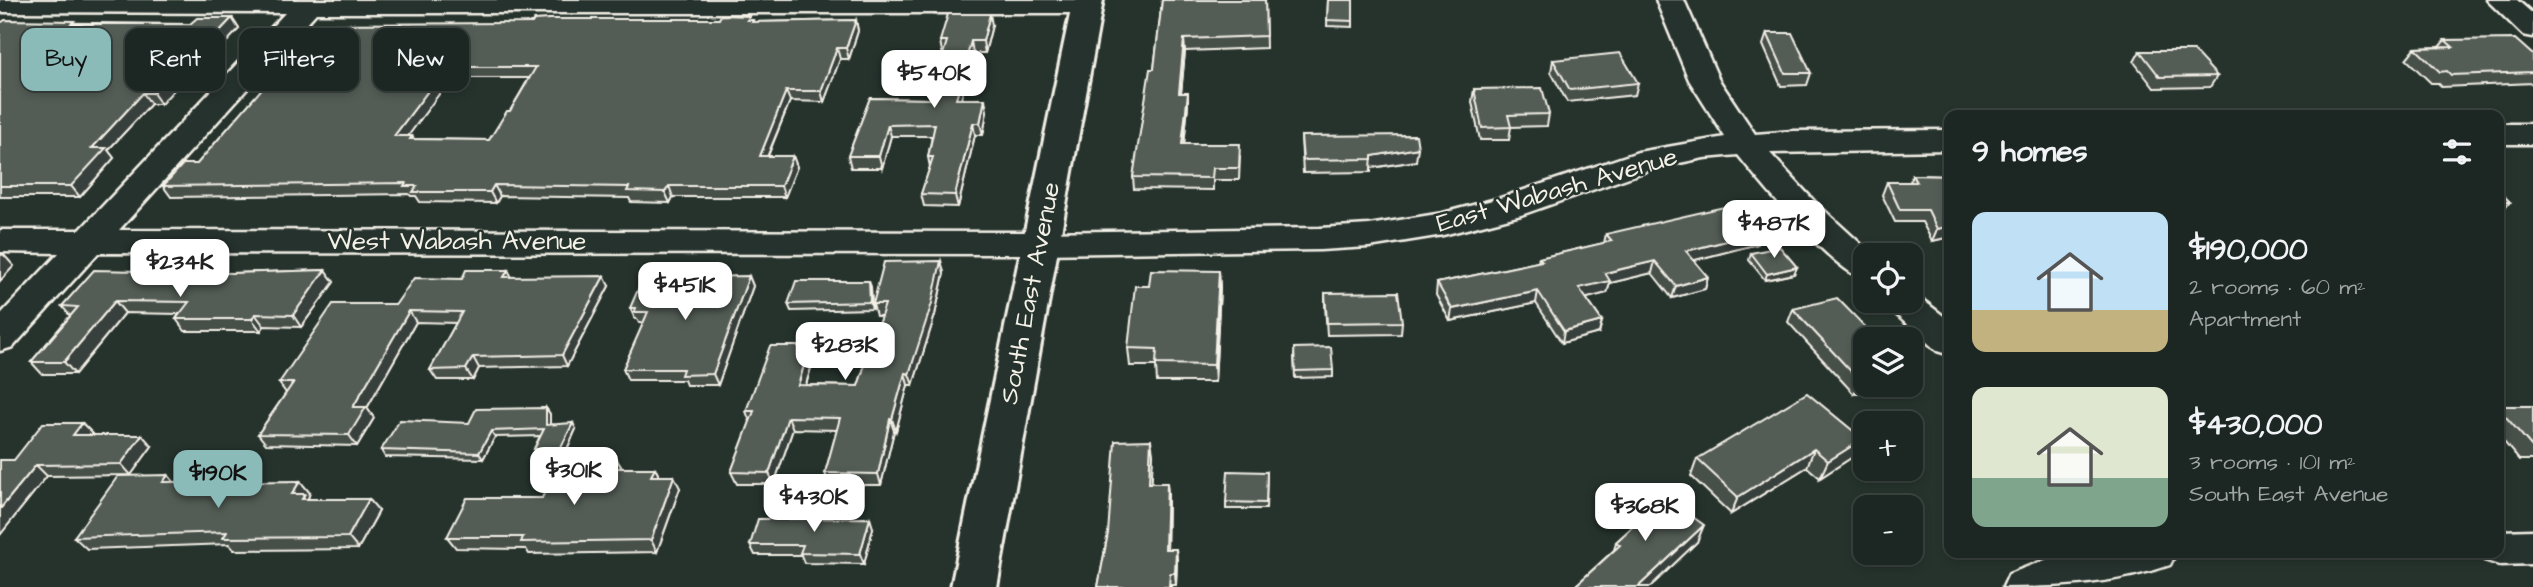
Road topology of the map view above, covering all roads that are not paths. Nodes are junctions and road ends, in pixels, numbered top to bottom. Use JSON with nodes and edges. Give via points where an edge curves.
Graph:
{"nodes":[{"id":1,"x":1670,"y":0,"type":"edge"},
{"id":2,"x":2501,"y":0,"type":"edge"},
{"id":3,"x":310,"y":2,"type":"edge"},
{"id":4,"x":1088,"y":2,"type":"edge"},
{"id":5,"x":0,"y":4,"type":"edge"},
{"id":6,"x":2533,"y":29,"type":"edge"},
{"id":7,"x":2504,"y":134,"type":"edge"},
{"id":8,"x":2533,"y":134,"type":"edge"},
{"id":9,"x":1944,"y":139,"type":"edge"},
{"id":10,"x":1744,"y":144,"type":"junction"},
{"id":11,"x":0,"y":241,"type":"edge"},
{"id":12,"x":90,"y":241,"type":"junction"},
{"id":13,"x":1039,"y":243,"type":"junction"},
{"id":14,"x":1853,"y":256,"type":"edge"},
{"id":15,"x":1917,"y":313,"type":"edge"},
{"id":16,"x":1944,"y":337,"type":"edge"},
{"id":17,"x":0,"y":338,"type":"edge"},
{"id":18,"x":2533,"y":547,"type":"edge"},
{"id":19,"x":2504,"y":548,"type":"edge"},
{"id":20,"x":2106,"y":558,"type":"edge"},
{"id":21,"x":974,"y":587,"type":"edge"},
{"id":22,"x":2024,"y":587,"type":"edge"}],
"edges":[{"from":1,"to":10,"type":"street","via":[[1696,68]]},
{"from":2,"to":6,"type":"street"},
{"from":3,"to":4,"type":"street"},
{"from":3,"to":5,"type":"street"},
{"from":3,"to":12,"type":"street"},
{"from":4,"to":13,"type":"main road","name":"South East Avenue"},
{"from":7,"to":8,"type":"street"},
{"from":9,"to":10,"type":"street","name":"East Wabash Avenue"},
{"from":10,"to":13,"type":"street","name":"East Wabash Avenue","via":[[1649,159],[1510,207],[1401,232],[1297,240]]},
{"from":10,"to":14,"type":"street","via":[[1765,171]]},
{"from":11,"to":12,"type":"street","name":"West Wabash Avenue"},
{"from":12,"to":13,"type":"street","name":"West Wabash Avenue"},
{"from":12,"to":17,"type":"street"},
{"from":13,"to":21,"type":"main road","name":"South East Avenue"},
{"from":15,"to":16,"type":"street"},
{"from":18,"to":19,"type":"street"},
{"from":20,"to":22,"type":"street"}]}
